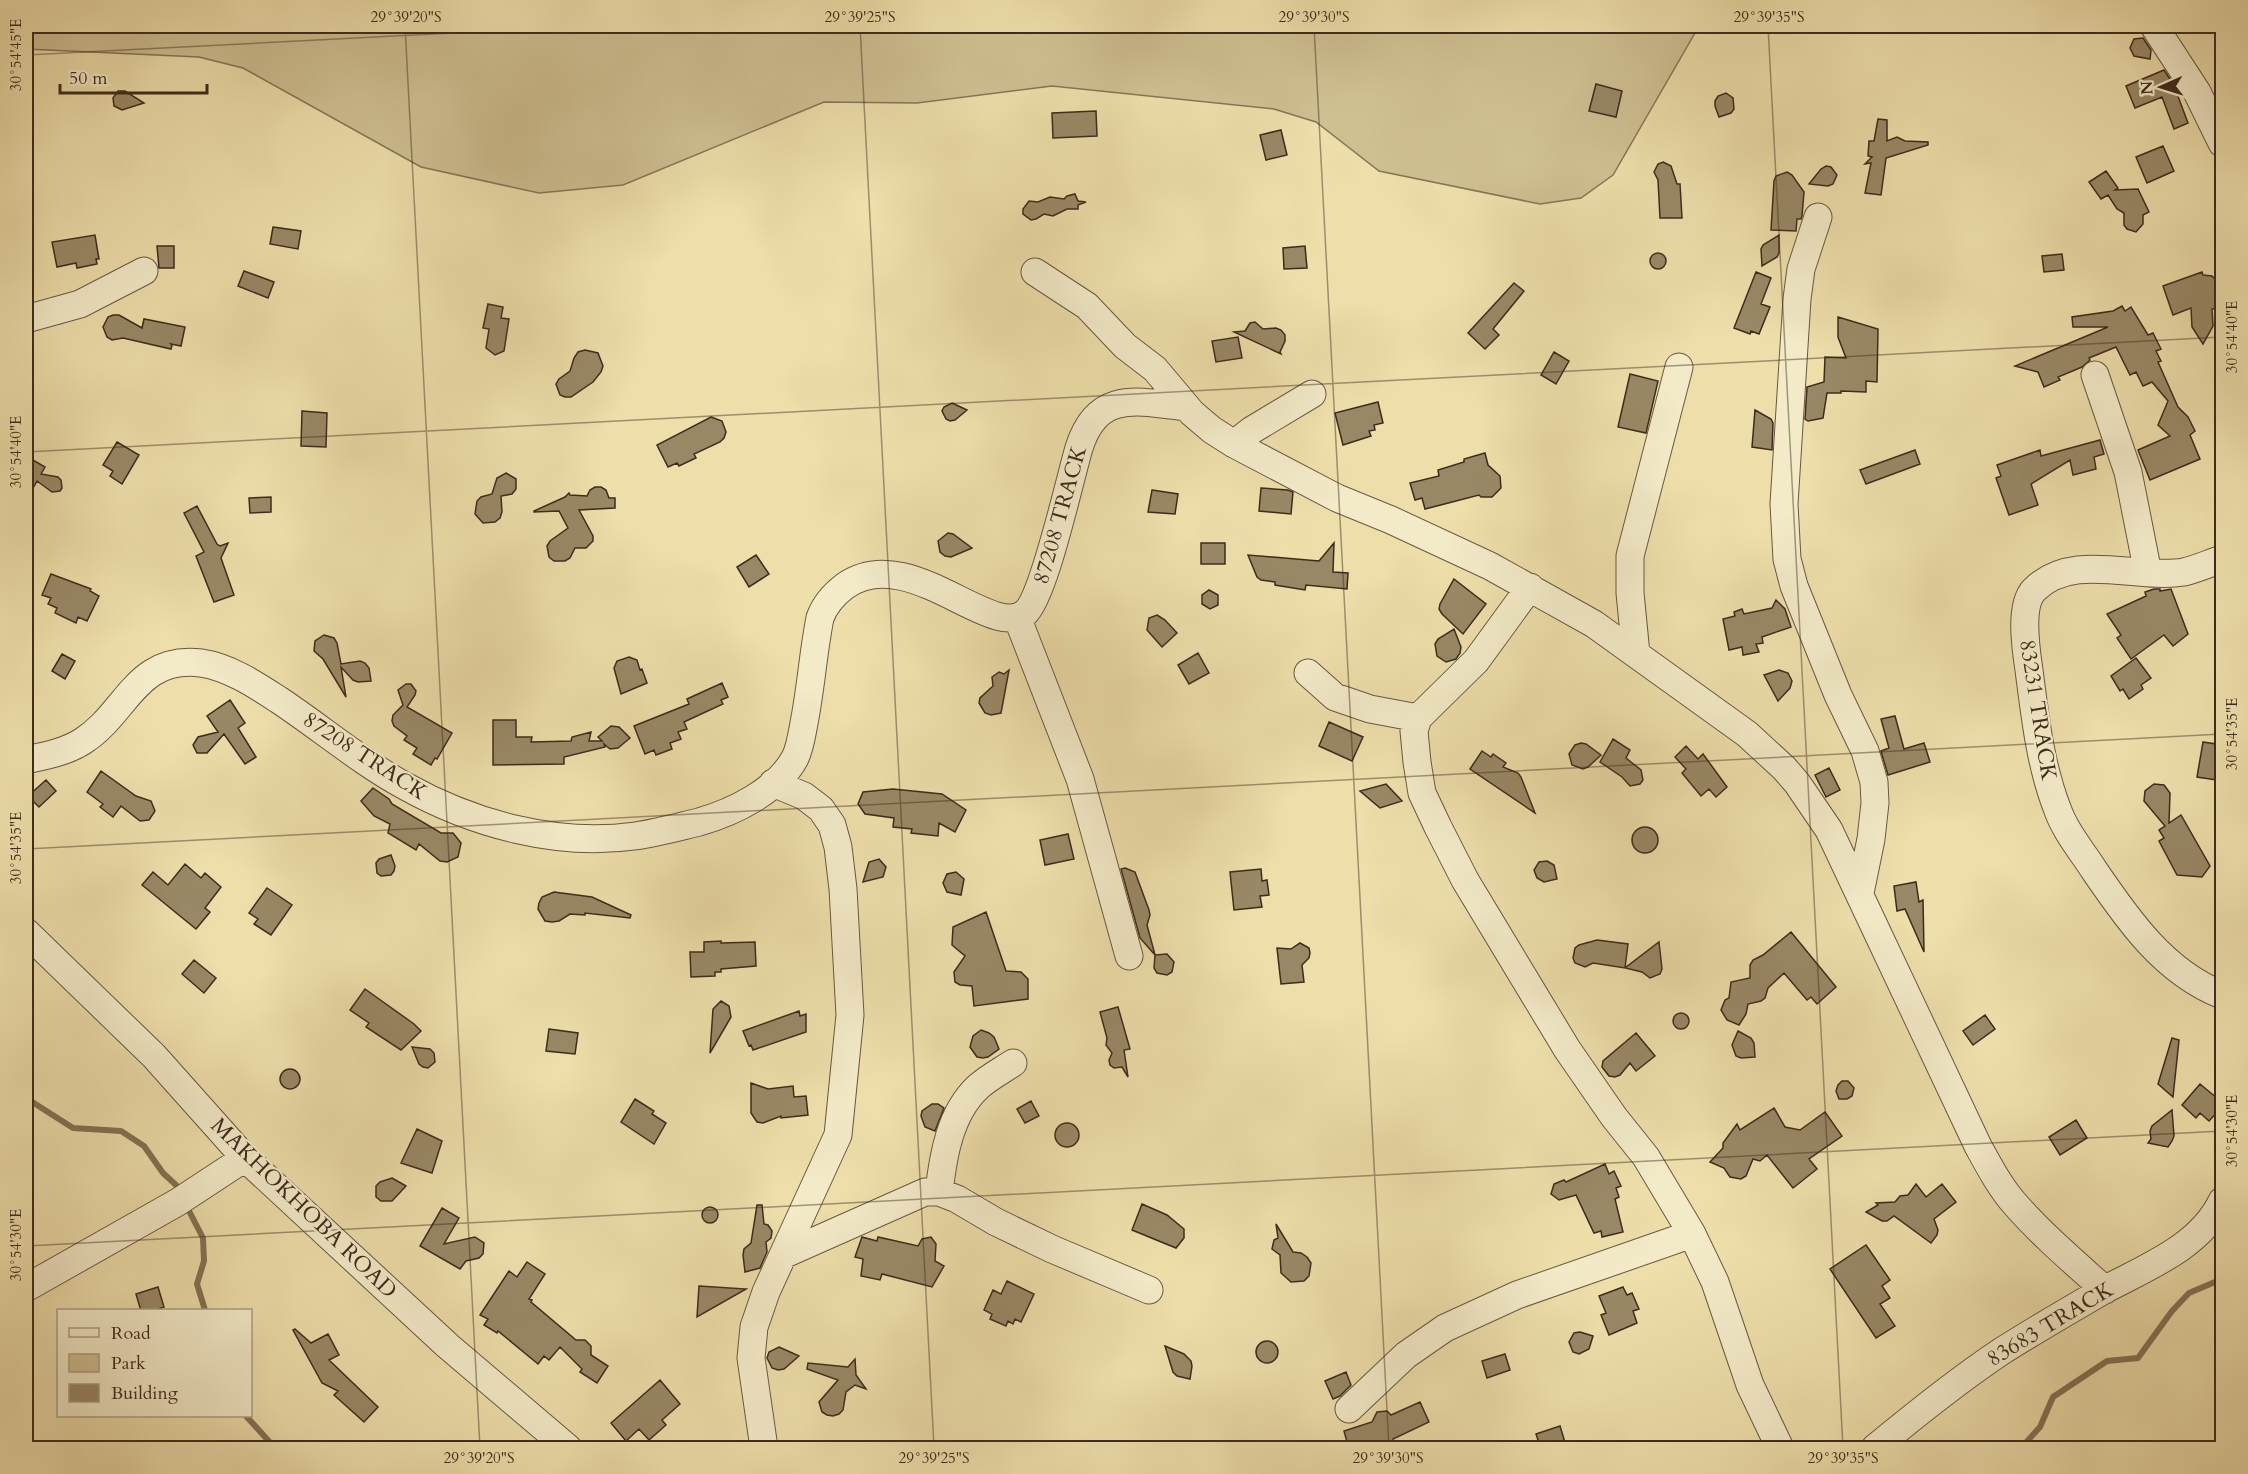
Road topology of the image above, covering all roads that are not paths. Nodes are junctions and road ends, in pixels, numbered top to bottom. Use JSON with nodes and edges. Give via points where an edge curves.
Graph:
{"nodes":[{"id":1,"x":2154,"y":26,"type":"edge"},
{"id":2,"x":2223,"y":143,"type":"edge"},
{"id":3,"x":1818,"y":217,"type":"dead end"},
{"id":4,"x":144,"y":272,"type":"dead end"},
{"id":5,"x":1035,"y":273,"type":"dead end"},
{"id":6,"x":26,"y":319,"type":"edge"},
{"id":7,"x":1679,"y":367,"type":"dead end"},
{"id":8,"x":2095,"y":375,"type":"dead end"},
{"id":9,"x":1312,"y":394,"type":"dead end"},
{"id":10,"x":1186,"y":407,"type":"junction"},
{"id":11,"x":1234,"y":444,"type":"junction"},
{"id":12,"x":2223,"y":559,"type":"edge"},
{"id":13,"x":2148,"y":573,"type":"junction"},
{"id":14,"x":1530,"y":587,"type":"junction"},
{"id":15,"x":1017,"y":617,"type":"junction"},
{"id":16,"x":1636,"y":654,"type":"junction"},
{"id":17,"x":1308,"y":673,"type":"dead end"},
{"id":18,"x":1418,"y":718,"type":"junction"},
{"id":19,"x":26,"y":760,"type":"edge"},
{"id":20,"x":773,"y":783,"type":"junction"},
{"id":21,"x":1860,"y":893,"type":"junction"},
{"id":22,"x":26,"y":932,"type":"edge"},
{"id":23,"x":1129,"y":956,"type":"dead end"},
{"id":24,"x":2223,"y":995,"type":"edge"},
{"id":25,"x":1013,"y":1063,"type":"dead end"},
{"id":26,"x":245,"y":1158,"type":"junction"},
{"id":27,"x":939,"y":1192,"type":"junction"},
{"id":28,"x":2223,"y":1201,"type":"edge"},
{"id":29,"x":1692,"y":1234,"type":"junction"},
{"id":30,"x":783,"y":1255,"type":"junction"},
{"id":31,"x":26,"y":1288,"type":"edge"},
{"id":32,"x":1149,"y":1290,"type":"dead end"},
{"id":33,"x":2104,"y":1290,"type":"junction"},
{"id":34,"x":1349,"y":1409,"type":"dead end"},
{"id":35,"x":568,"y":1449,"type":"edge"},
{"id":36,"x":764,"y":1449,"type":"edge"},
{"id":37,"x":1780,"y":1449,"type":"edge"},
{"id":38,"x":1875,"y":1449,"type":"edge"}],
"edges":[{"from":1,"to":2,"type":"street","via":[[2197,92]]},
{"from":3,"to":21,"type":"street","via":[[1801,270],[1797,299],[1784,533],[1794,586],[1865,751],[1874,782],[1871,839]]},
{"from":4,"to":6,"type":"street","via":[[80,304]]},
{"from":5,"to":10,"type":"street","via":[[1087,306],[1125,346],[1155,369]]},
{"from":7,"to":16,"type":"street","via":[[1630,556]]},
{"from":8,"to":13,"type":"street","via":[[2128,472]]},
{"from":9,"to":11,"type":"street"},
{"from":10,"to":11,"type":"street"},
{"from":10,"to":15,"type":"street","name":"87208 TRACK","via":[[1125,402],[1101,411],[1091,420],[1078,448],[1043,582],[1033,605]]},
{"from":11,"to":14,"type":"street","via":[[1328,493]]},
{"from":12,"to":13,"type":"street","name":"83231 TRACK","via":[[2183,572]]},
{"from":13,"to":24,"type":"street","name":"83231 TRACK","via":[[2080,570],[2046,582],[2030,594],[2025,638],[2042,757],[2066,827],[2121,908],[2165,960],[2189,978]]},
{"from":14,"to":16,"type":"street"},
{"from":14,"to":18,"type":"street","via":[[1476,661]]},
{"from":15,"to":20,"type":"street","name":"87208 TRACK","via":[[992,616],[924,582],[883,575],[856,579],[824,607],[801,739],[795,757]]},
{"from":15,"to":23,"type":"street","via":[[1080,779]]},
{"from":16,"to":21,"type":"street","via":[[1747,734],[1784,768],[1828,830]]},
{"from":17,"to":18,"type":"street","via":[[1335,697],[1370,709]]},
{"from":18,"to":29,"type":"street","via":[[1414,731],[1422,793],[1465,880],[1567,1049],[1646,1157]]},
{"from":19,"to":20,"type":"street","name":"87208 TRACK","via":[[82,742],[141,680],[158,670],[201,663],[248,681],[374,767],[424,796],[464,815],[548,835],[584,839],[660,832],[732,810]]},
{"from":20,"to":30,"type":"street","via":[[804,796],[832,825],[843,889],[850,1015],[838,1135]]},
{"from":21,"to":33,"type":"street","via":[[1996,1178],[2013,1203]]},
{"from":22,"to":26,"type":"street","name":"MAKHOKHOBA ROAD","via":[[154,1056]]},
{"from":25,"to":27,"type":"street","via":[[978,1088],[963,1106],[943,1159]]},
{"from":26,"to":31,"type":"street"},
{"from":26,"to":35,"type":"street","name":"MAKHOKHOBA ROAD","via":[[448,1346]]},
{"from":27,"to":30,"type":"street","via":[[925,1192]]},
{"from":27,"to":32,"type":"street","via":[[1052,1249]]},
{"from":28,"to":33,"type":"street","name":"83683 TRACK","via":[[2215,1217],[2198,1235],[2160,1261]]},
{"from":29,"to":34,"type":"street","via":[[1516,1295],[1445,1328],[1406,1355]]},
{"from":29,"to":37,"type":"street","via":[[1715,1282],[1750,1386]]},
{"from":30,"to":36,"type":"street","via":[[754,1326],[751,1358]]},
{"from":33,"to":38,"type":"street","name":"83683 TRACK","via":[[1940,1394]]}]}
